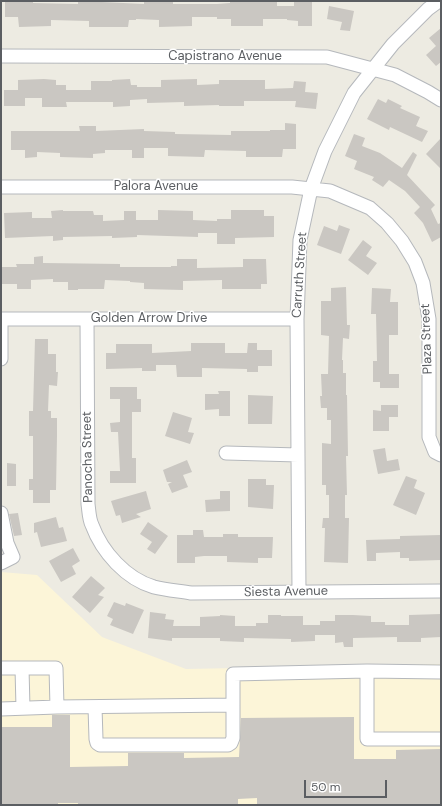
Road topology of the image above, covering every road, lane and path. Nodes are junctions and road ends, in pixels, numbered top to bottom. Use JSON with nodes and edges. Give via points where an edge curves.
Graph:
{"nodes":[{"id":1,"x":439,"y":1,"type":"edge"},
{"id":2,"x":1,"y":56,"type":"edge"},
{"id":3,"x":374,"y":69,"type":"junction"},
{"id":4,"x":441,"y":100,"type":"edge"},
{"id":5,"x":1,"y":187,"type":"edge"},
{"id":6,"x":311,"y":189,"type":"junction"},
{"id":7,"x":1,"y":319,"type":"edge"},
{"id":8,"x":87,"y":319,"type":"junction"},
{"id":9,"x":297,"y":319,"type":"junction"},
{"id":10,"x":1,"y":359,"type":"edge"},
{"id":11,"x":226,"y":453,"type":"dead end"},
{"id":12,"x":438,"y":454,"type":"edge"},
{"id":13,"x":298,"y":455,"type":"junction"},
{"id":14,"x":1,"y":513,"type":"edge"},
{"id":15,"x":1,"y":563,"type":"edge"},
{"id":16,"x":134,"y":578,"type":"joint"},
{"id":17,"x":441,"y":591,"type":"edge"},
{"id":18,"x":299,"y":592,"type":"junction"},
{"id":19,"x":1,"y":668,"type":"edge"},
{"id":20,"x":22,"y":668,"type":"junction"},
{"id":21,"x":367,"y":671,"type":"junction"},
{"id":22,"x":441,"y":672,"type":"edge"},
{"id":23,"x":233,"y":705,"type":"junction"},
{"id":24,"x":56,"y":707,"type":"junction"},
{"id":25,"x":95,"y":707,"type":"junction"},
{"id":26,"x":23,"y":708,"type":"junction"},
{"id":27,"x":1,"y":709,"type":"edge"},
{"id":28,"x":441,"y":739,"type":"edge"}],
"edges":[{"from":1,"to":3,"type":"street","name":"Carruth Street","via":[[393,44]]},
{"from":2,"to":3,"type":"street","name":"Capistrano Avenue","via":[[327,57]]},
{"from":3,"to":4,"type":"street","name":"Capistrano Avenue","via":[[395,74]]},
{"from":3,"to":6,"type":"street","name":"Carruth Street","via":[[354,93],[325,151]]},
{"from":5,"to":6,"type":"street","name":"Palora Avenue"},
{"from":6,"to":9,"type":"street","name":"Carruth Street","via":[[300,240]]},
{"from":6,"to":12,"type":"street","name":"Plaza Street","via":[[330,191],[370,208],[387,223],[415,262],[423,283],[429,319],[429,437]]},
{"from":7,"to":8,"type":"street","name":"Golden Arrow Drive"},
{"from":7,"to":10,"type":"street"},
{"from":8,"to":9,"type":"street","name":"Golden Arrow Drive"},
{"from":8,"to":16,"type":"street","name":"Panocha Street","via":[[88,504],[92,524],[101,545],[116,563]]},
{"from":9,"to":13,"type":"street","name":"Carruth Street"},
{"from":11,"to":13,"type":"street"},
{"from":13,"to":18,"type":"street","name":"Carruth Street"},
{"from":14,"to":15,"type":"street","via":[[7,543],[13,557]]},
{"from":16,"to":18,"type":"street","name":"Siesta Avenue","via":[[154,587],[191,593]]},
{"from":17,"to":18,"type":"street","name":"Siesta Avenue"},
{"from":19,"to":20,"type":"street"},
{"from":20,"to":24,"type":"street","via":[[56,668]]},
{"from":20,"to":26,"type":"street"},
{"from":21,"to":22,"type":"street"},
{"from":21,"to":23,"type":"street","via":[[233,674]]},
{"from":21,"to":28,"type":"street","via":[[367,739]]},
{"from":23,"to":25,"type":"street"},
{"from":23,"to":25,"type":"street","via":[[233,738],[228,745],[100,745],[96,739]]},
{"from":24,"to":25,"type":"street"},
{"from":24,"to":26,"type":"street"},
{"from":26,"to":27,"type":"street"}]}
